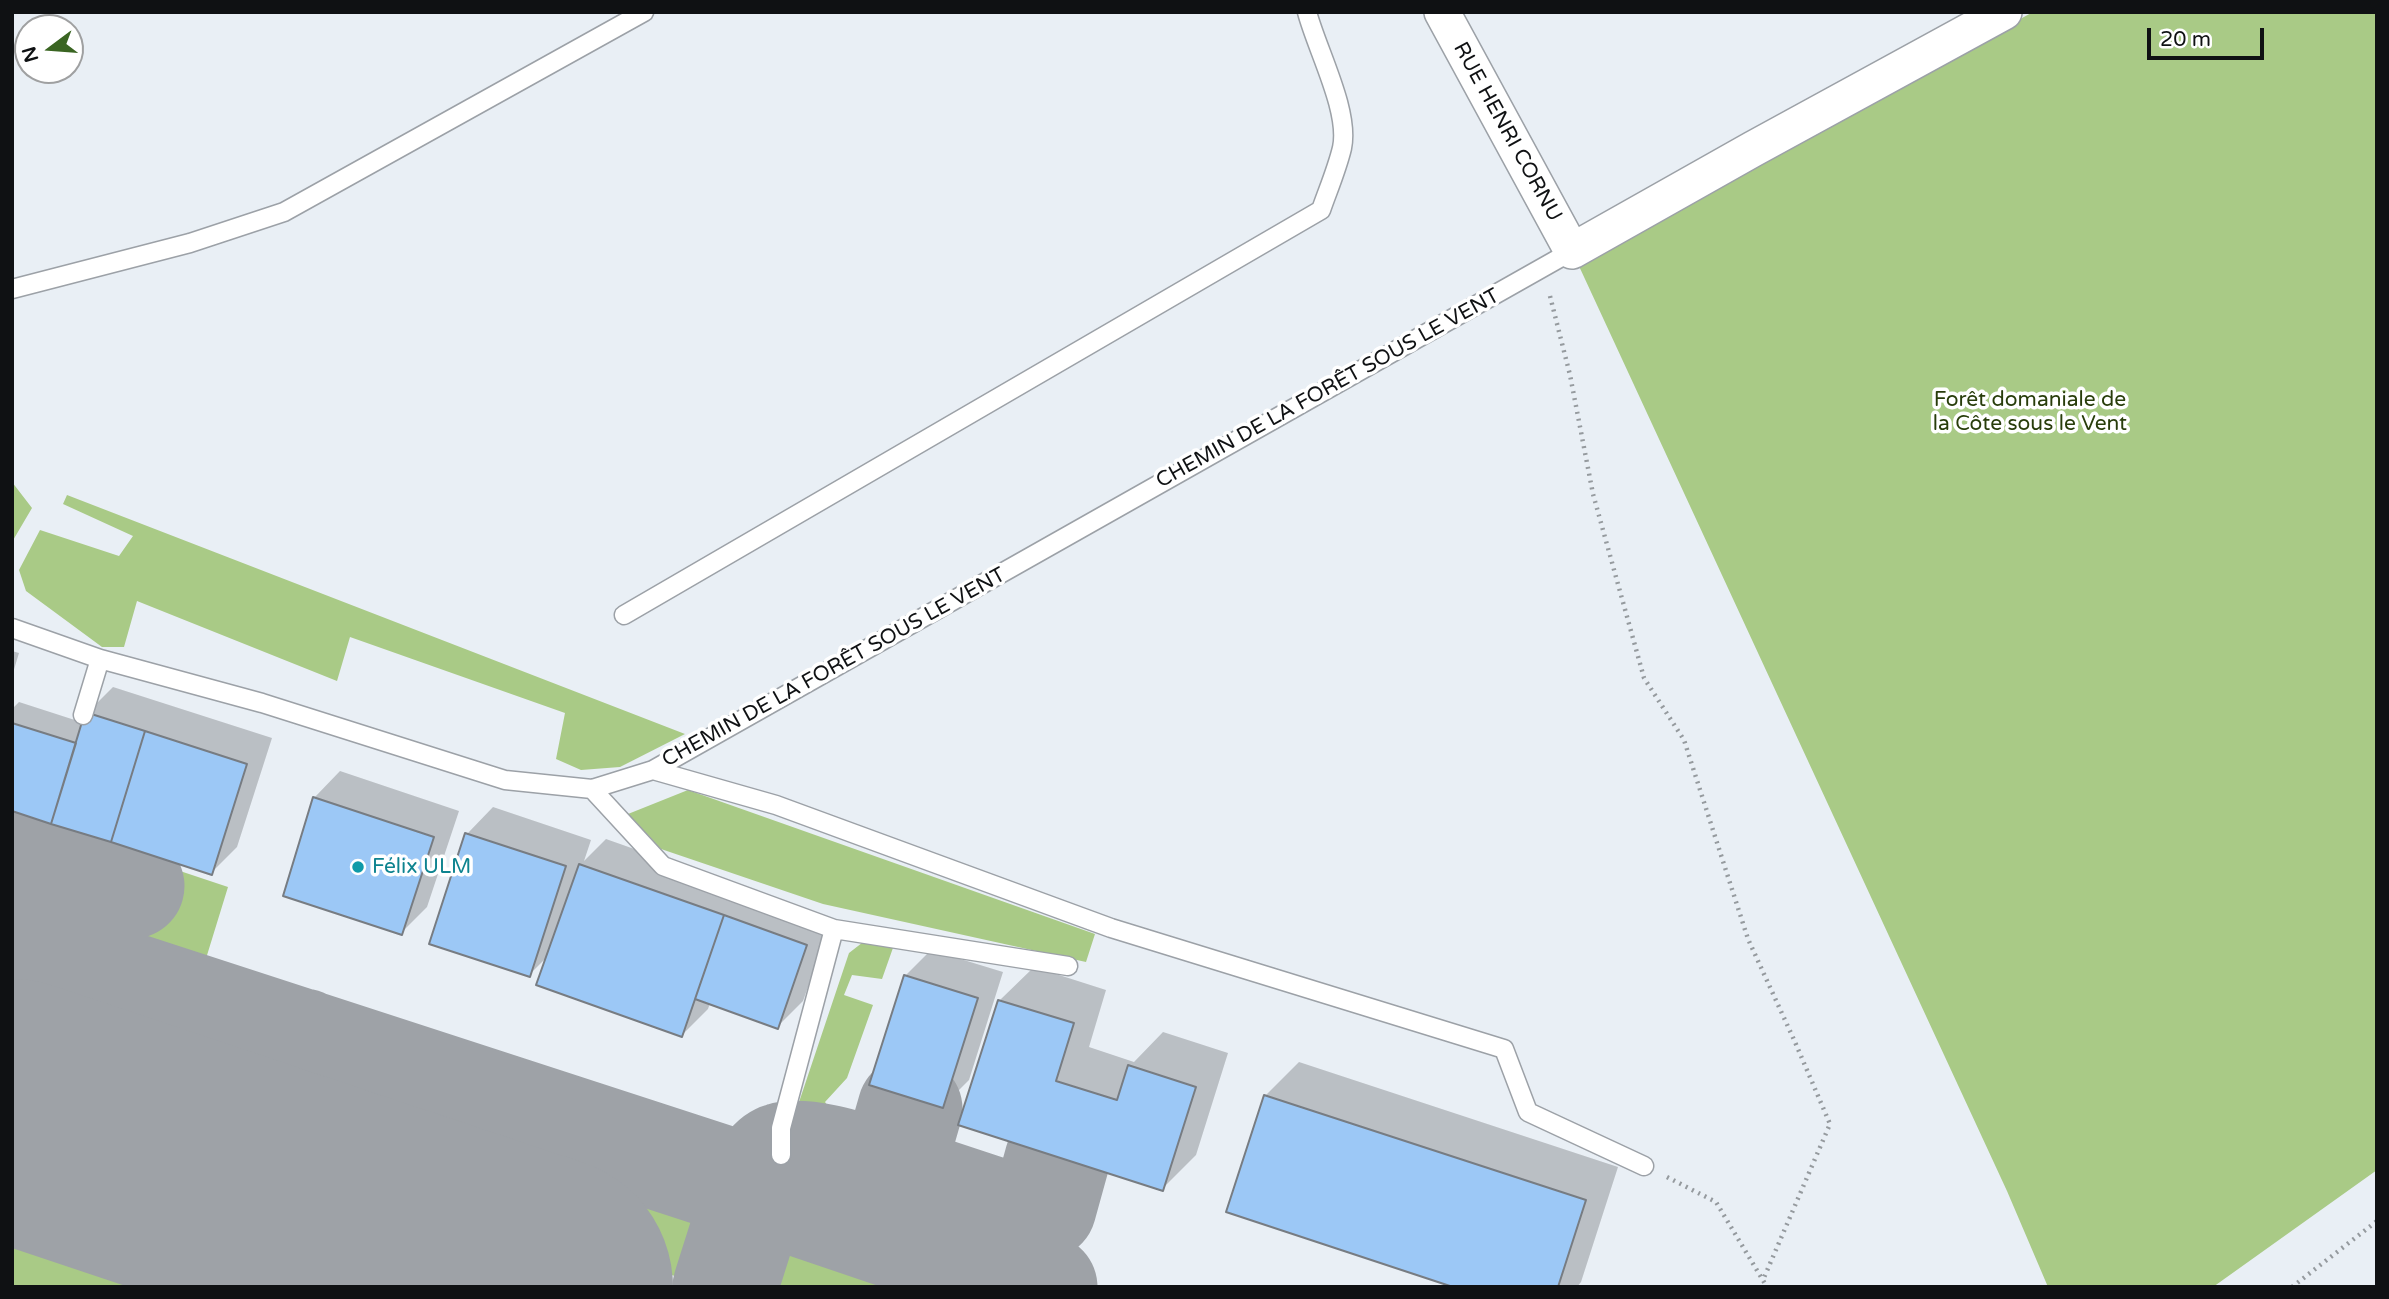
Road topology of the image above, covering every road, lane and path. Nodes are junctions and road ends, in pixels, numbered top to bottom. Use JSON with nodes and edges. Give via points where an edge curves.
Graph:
{"nodes":[{"id":1,"x":644,"y":12,"type":"edge"},
{"id":2,"x":1307,"y":12,"type":"edge"},
{"id":3,"x":1442,"y":12,"type":"edge"},
{"id":4,"x":2004,"y":12,"type":"edge"},
{"id":5,"x":1557,"y":259,"type":"junction"},
{"id":6,"x":12,"y":289,"type":"edge"},
{"id":7,"x":624,"y":615,"type":"dead end"},
{"id":8,"x":12,"y":628,"type":"edge"},
{"id":9,"x":100,"y":659,"type":"junction"},
{"id":10,"x":83,"y":715,"type":"dead end"},
{"id":11,"x":653,"y":770,"type":"junction"},
{"id":12,"x":592,"y":789,"type":"junction"},
{"id":13,"x":834,"y":929,"type":"junction"},
{"id":14,"x":1068,"y":966,"type":"dead end"},
{"id":15,"x":781,"y":1155,"type":"dead end"},
{"id":16,"x":1644,"y":1166,"type":"joint"},
{"id":17,"x":2377,"y":1221,"type":"edge"},
{"id":18,"x":1763,"y":1280,"type":"junction"},
{"id":19,"x":1767,"y":1287,"type":"edge"},
{"id":20,"x":2292,"y":1287,"type":"edge"}],
"edges":[{"from":1,"to":6,"type":"lane","via":[[285,212],[190,243]]},
{"from":2,"to":7,"type":"lane","via":[[1341,109],[1343,146],[1321,210]]},
{"from":3,"to":5,"type":"street","name":"RUE HENRI CORNU"},
{"from":4,"to":5,"type":"street","name":"CHEMIN DE LA FORÊT SOUS LE VENT"},
{"from":5,"to":11,"type":"lane","name":"CHEMIN DE LA FORÊT SOUS LE VENT"},
{"from":5,"to":18,"type":"path","via":[[1570,375],[1593,494],[1644,678],[1684,740],[1748,939],[1830,1124]]},
{"from":8,"to":9,"type":"lane"},
{"from":9,"to":10,"type":"lane"},
{"from":9,"to":12,"type":"lane","via":[[262,702],[505,780]]},
{"from":11,"to":12,"type":"lane","name":"CHEMIN DE LA FORÊT SOUS LE VENT"},
{"from":11,"to":16,"type":"lane","via":[[776,805],[1111,928],[1504,1049],[1528,1112]]},
{"from":12,"to":13,"type":"lane","via":[[663,866]]},
{"from":13,"to":14,"type":"lane"},
{"from":13,"to":15,"type":"lane","via":[[781,1128]]},
{"from":16,"to":18,"type":"path","via":[[1716,1202]]},
{"from":17,"to":20,"type":"path"},
{"from":18,"to":19,"type":"path"}]}
